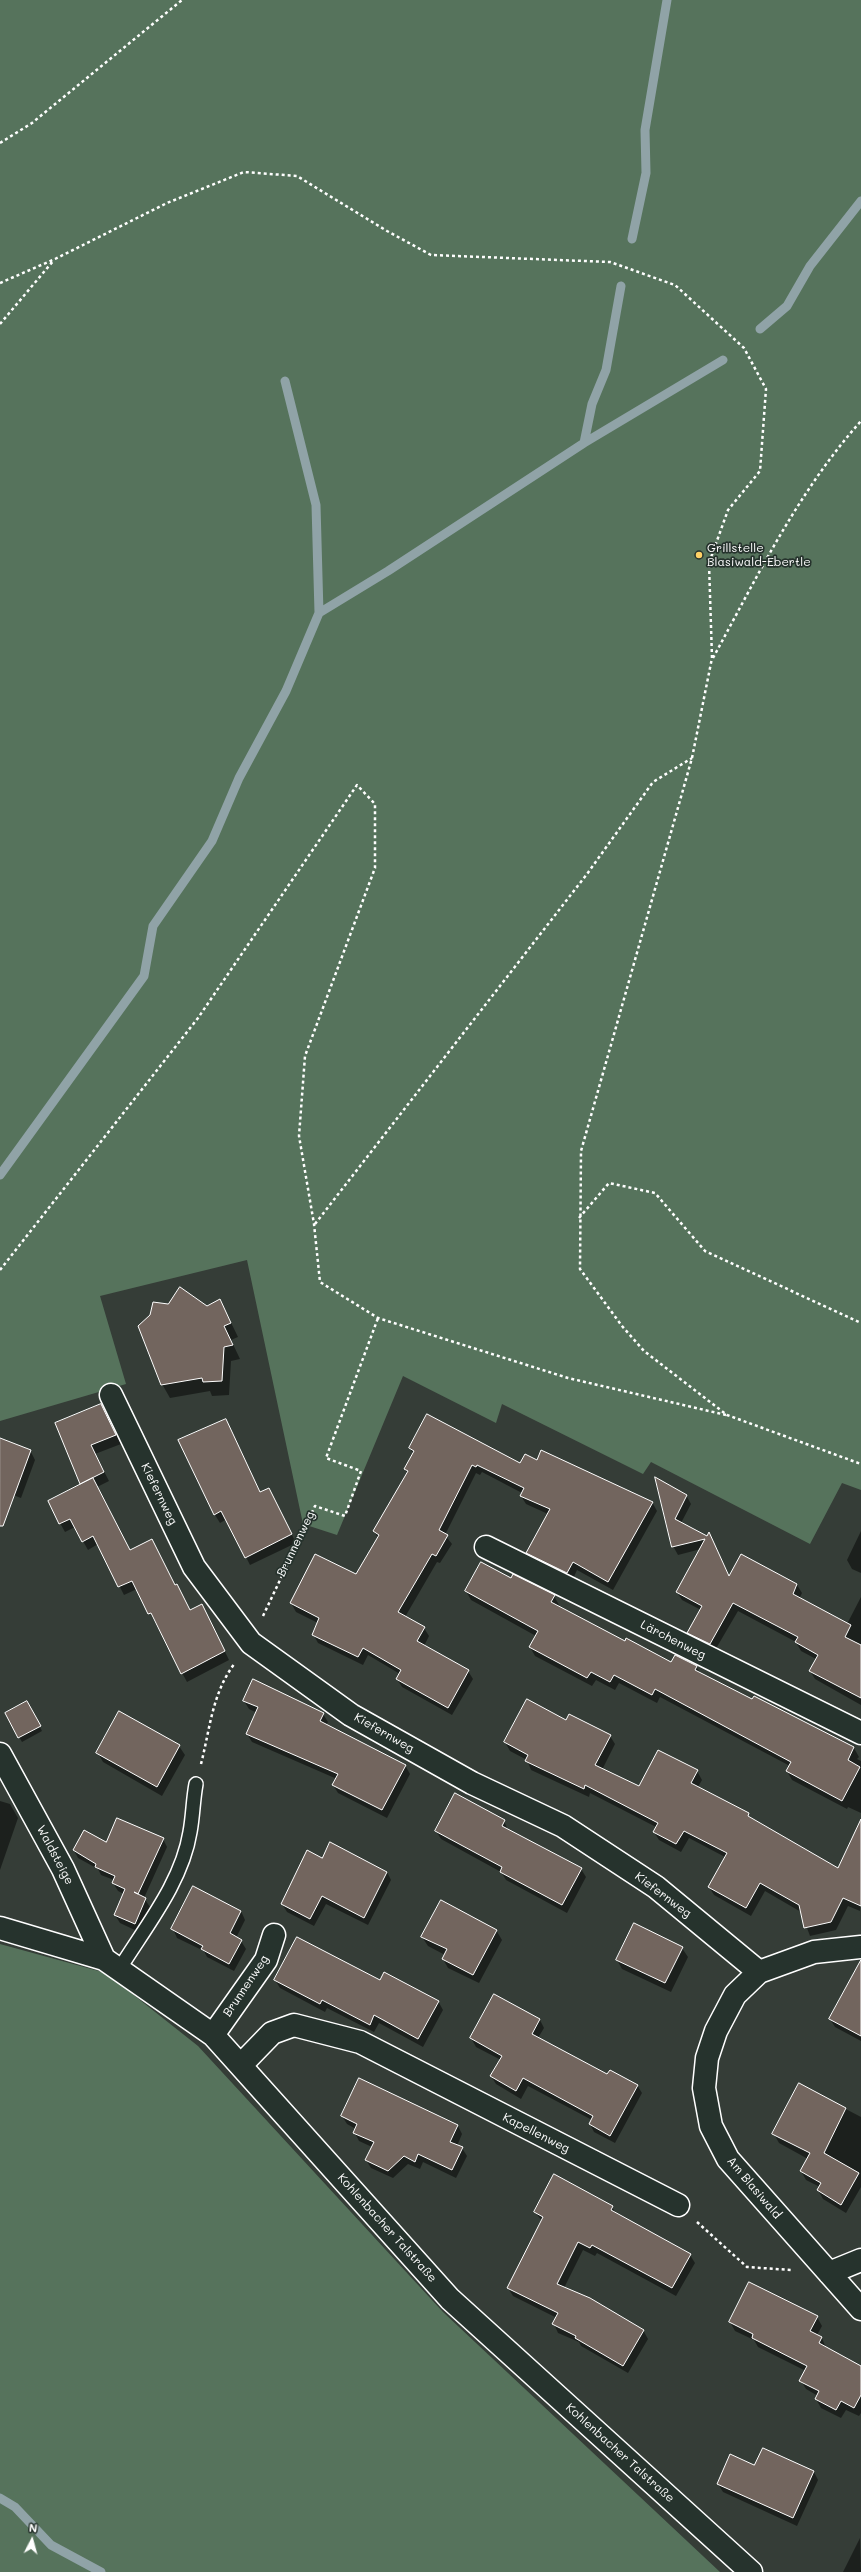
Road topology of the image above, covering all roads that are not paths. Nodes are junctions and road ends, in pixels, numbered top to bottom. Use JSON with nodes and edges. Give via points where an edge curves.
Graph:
{"nodes":[{"id":1,"x":111,"y":1395,"type":"dead end"},
{"id":2,"x":486,"y":1546,"type":"dead end"},
{"id":3,"x":861,"y":1733,"type":"edge"},
{"id":4,"x":0,"y":1754,"type":"edge"},
{"id":5,"x":196,"y":1784,"type":"road end"},
{"id":6,"x":0,"y":1928,"type":"edge"},
{"id":7,"x":274,"y":1935,"type":"dead end"},
{"id":8,"x":861,"y":1947,"type":"edge"},
{"id":9,"x":112,"y":1963,"type":"junction"},
{"id":10,"x":759,"y":1972,"type":"junction"},
{"id":11,"x":213,"y":2035,"type":"junction"},
{"id":12,"x":241,"y":2066,"type":"junction"},
{"id":13,"x":678,"y":2205,"type":"road end"},
{"id":14,"x":861,"y":2260,"type":"edge"},
{"id":15,"x":829,"y":2273,"type":"junction"},
{"id":16,"x":861,"y":2309,"type":"edge"},
{"id":17,"x":751,"y":2572,"type":"edge"}],
"edges":[{"from":1,"to":10,"type":"street","name":"Kiefernweg","via":[[194,1567],[252,1643],[351,1715],[472,1783],[563,1826],[656,1887]]},
{"from":2,"to":3,"type":"street","name":"Lärchenweg"},
{"from":4,"to":9,"type":"street","name":"Waldsteige"},
{"from":5,"to":9,"type":"lane","via":[[190,1832],[182,1860],[170,1886]]},
{"from":6,"to":9,"type":"street","name":"Kohlenbacher Talstraße"},
{"from":7,"to":11,"type":"street","name":"Brunnenweg","via":[[266,1960]]},
{"from":8,"to":10,"type":"street","name":"Am Blasiwald","via":[[814,1952]]},
{"from":9,"to":11,"type":"street","name":"Kohlenbacher Talstraße"},
{"from":10,"to":15,"type":"street","name":"Am Blasiwald","via":[[735,1995],[716,2031],[707,2058],[704,2088],[711,2126],[728,2158]]},
{"from":11,"to":12,"type":"street","name":"Kohlenbacher Talstraße"},
{"from":12,"to":13,"type":"street","name":"Kapellenweg","via":[[272,2033],[294,2025],[360,2042]]},
{"from":12,"to":17,"type":"street","name":"Kohlenbacher Talstraße","via":[[450,2299]]},
{"from":14,"to":15,"type":"street"},
{"from":15,"to":16,"type":"street","name":"Am Blasiwald"}]}
